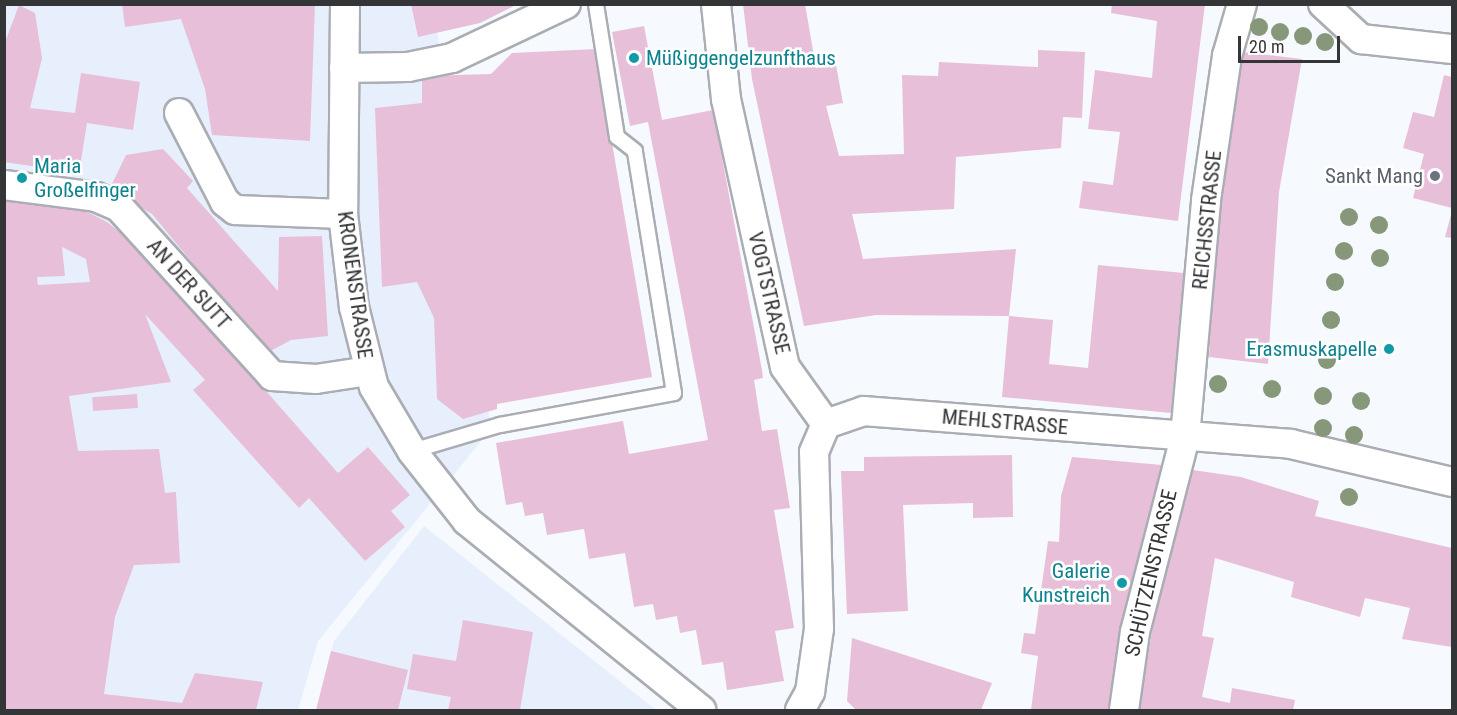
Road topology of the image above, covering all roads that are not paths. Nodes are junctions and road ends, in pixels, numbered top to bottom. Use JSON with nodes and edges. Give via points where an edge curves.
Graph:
{"nodes":[{"id":1,"x":345,"y":4,"type":"edge"},
{"id":2,"x":566,"y":4,"type":"edge"},
{"id":3,"x":596,"y":4,"type":"edge"},
{"id":4,"x":716,"y":4,"type":"edge"},
{"id":5,"x":1242,"y":4,"type":"edge"},
{"id":6,"x":1323,"y":4,"type":"edge"},
{"id":7,"x":1452,"y":49,"type":"edge"},
{"id":8,"x":345,"y":68,"type":"junction"},
{"id":9,"x":179,"y":113,"type":"dead end"},
{"id":10,"x":4,"y":185,"type":"edge"},
{"id":11,"x":343,"y":214,"type":"junction"},
{"id":12,"x":368,"y":371,"type":"junction"},
{"id":13,"x":826,"y":424,"type":"junction"},
{"id":14,"x":1185,"y":437,"type":"junction"},
{"id":15,"x":412,"y":451,"type":"junction"},
{"id":16,"x":1452,"y":482,"type":"edge"},
{"id":17,"x":701,"y":711,"type":"edge"},
{"id":18,"x":800,"y":711,"type":"edge"},
{"id":19,"x":1124,"y":711,"type":"edge"}],
"edges":[{"from":1,"to":8,"type":"street","name":"KRONENSTRASSE"},
{"from":2,"to":8,"type":"street","via":[[452,58],[408,67]]},
{"from":3,"to":15,"type":"lane","via":[[617,137],[635,151],[674,393],[500,425]]},
{"from":4,"to":13,"type":"street","name":"VOGTSTRASSE","via":[[726,99],[785,366]]},
{"from":5,"to":14,"type":"street","name":"REICHSSTRASSE","via":[[1227,56],[1206,200]]},
{"from":6,"to":7,"type":"street","via":[[1361,39]]},
{"from":8,"to":11,"type":"street","name":"KRONENSTRASSE"},
{"from":9,"to":11,"type":"street","via":[[225,202],[235,210]]},
{"from":10,"to":12,"type":"street","name":"AN DER SUTT","via":[[96,197],[119,207],[272,376],[316,379]]},
{"from":11,"to":12,"type":"street","name":"KRONENSTRASSE"},
{"from":12,"to":15,"type":"street","name":"KRONENSTRASSE"},
{"from":13,"to":14,"type":"street","name":"MEHLSTRASSE","via":[[864,411]]},
{"from":13,"to":18,"type":"street","via":[[814,452],[819,629],[810,692]]},
{"from":14,"to":16,"type":"street","name":"MEHLSTRASSE","via":[[1291,444]]},
{"from":14,"to":19,"type":"street","name":"SCHÜTZENSTRASSE","via":[[1135,632]]},
{"from":15,"to":17,"type":"street","name":"KRONENSTRASSE","via":[[466,521]]}]}
